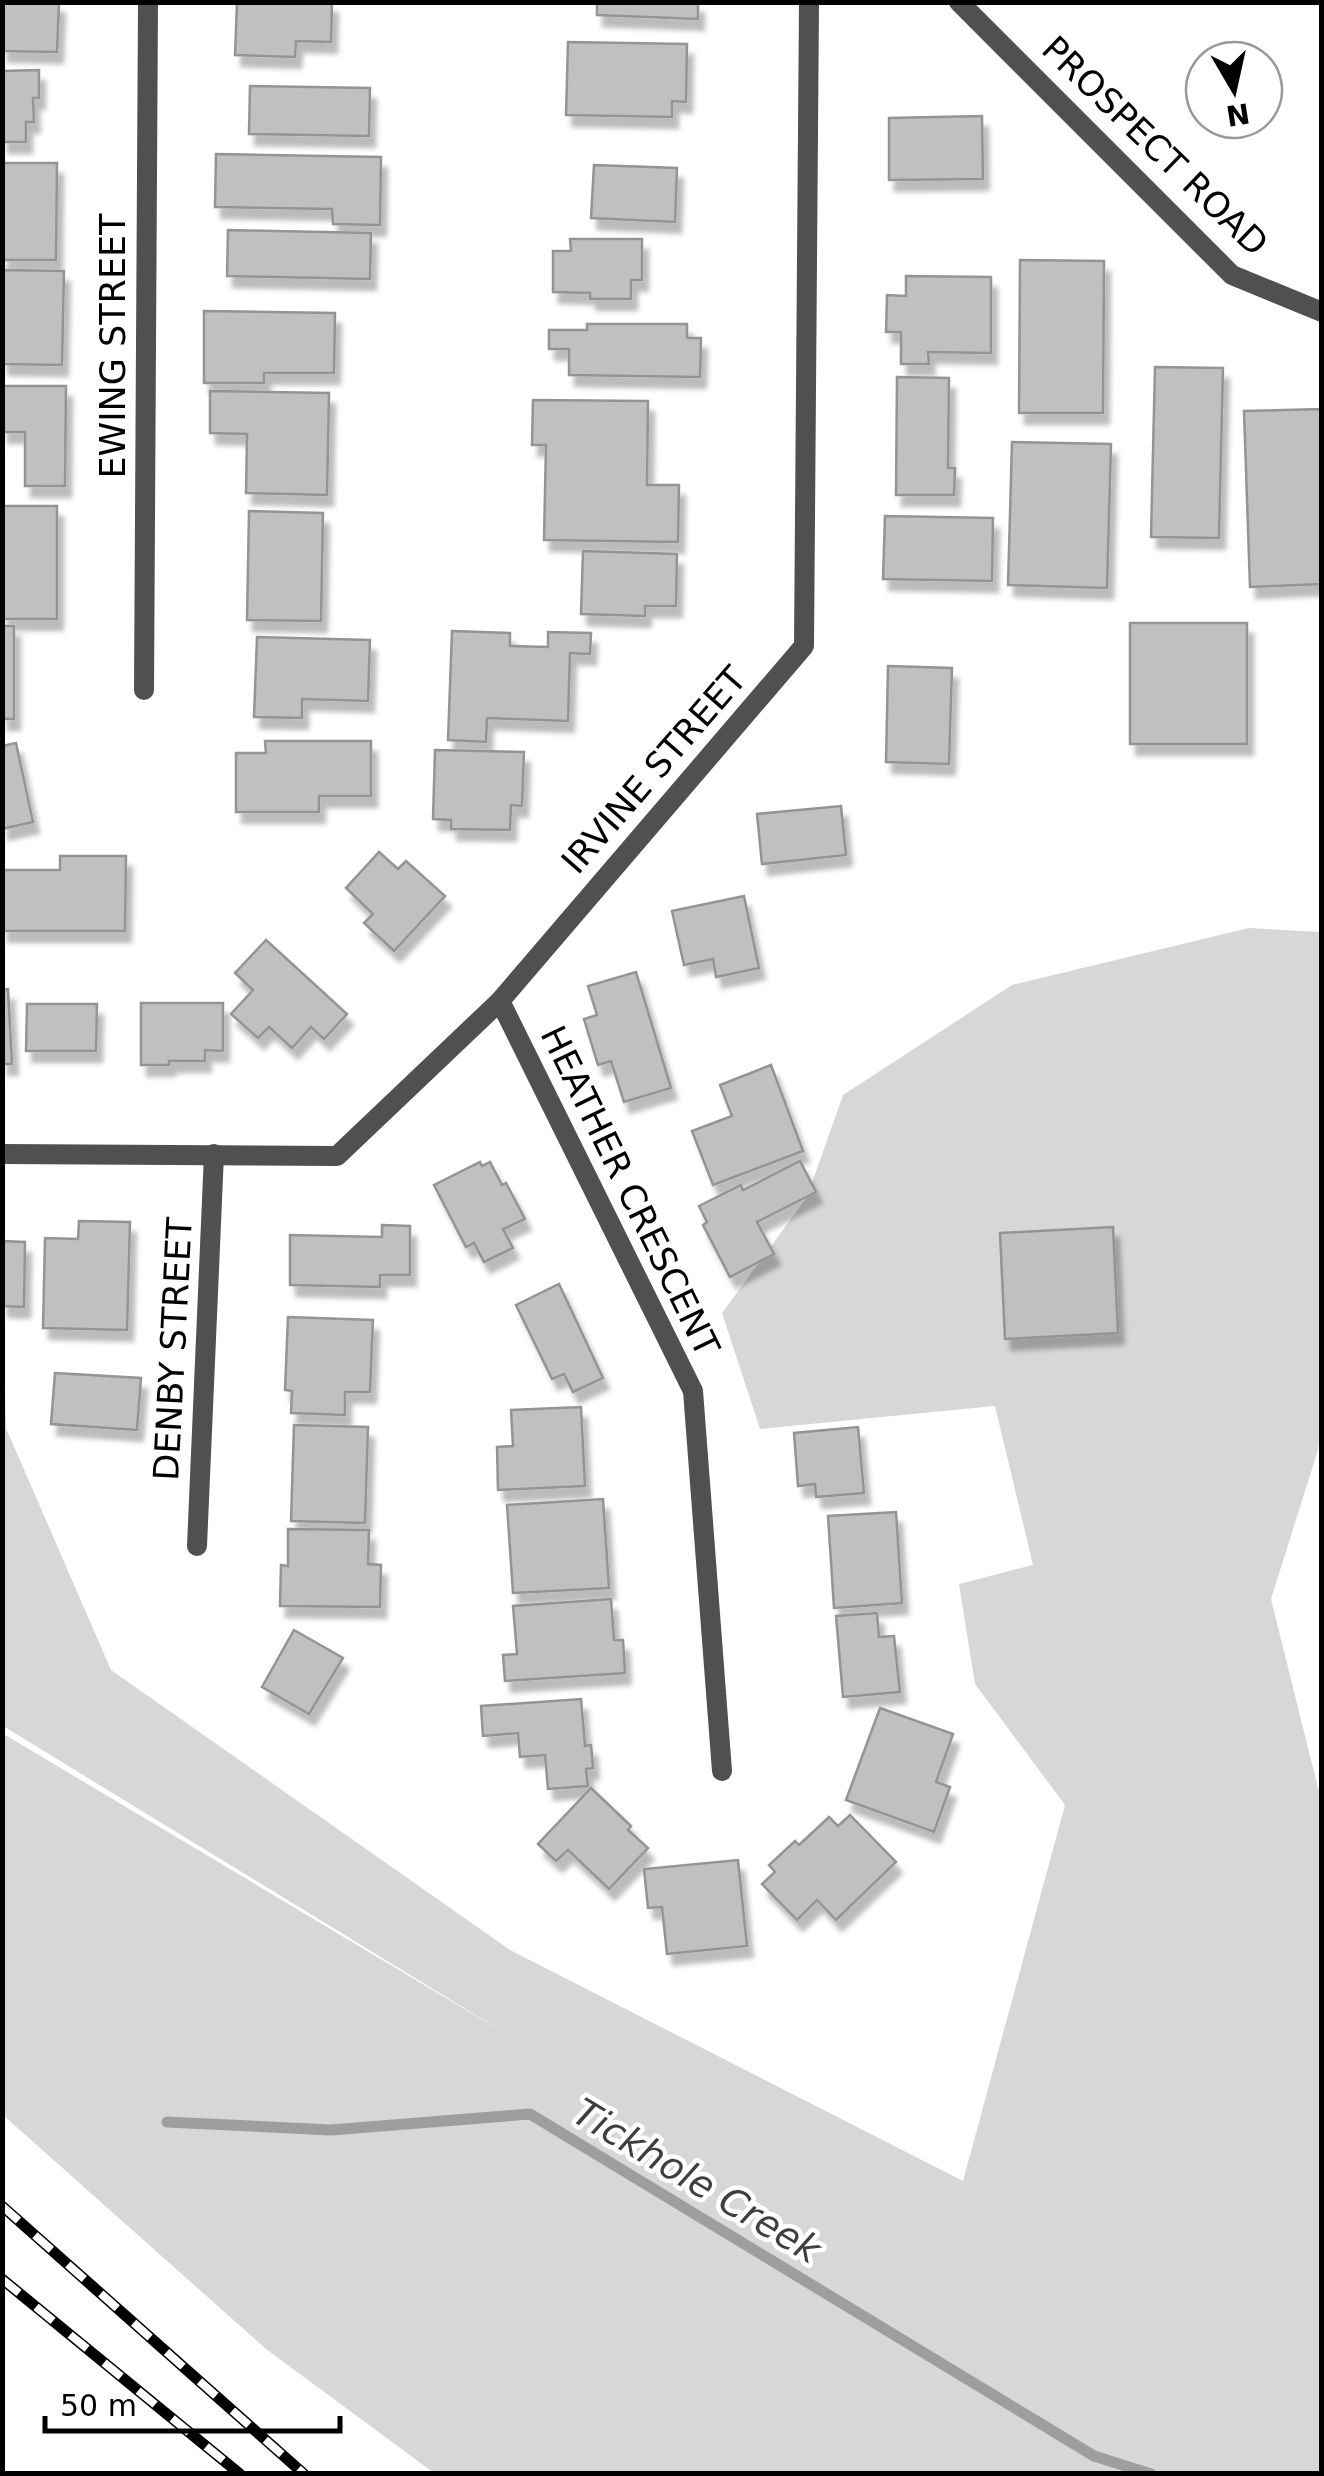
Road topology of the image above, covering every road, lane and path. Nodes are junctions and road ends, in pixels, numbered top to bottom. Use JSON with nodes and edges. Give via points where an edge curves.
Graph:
{"nodes":[{"id":1,"x":148,"y":2,"type":"edge"},
{"id":2,"x":809,"y":2,"type":"edge"},
{"id":3,"x":959,"y":2,"type":"edge"},
{"id":4,"x":1322,"y":312,"type":"edge"},
{"id":5,"x":144,"y":690,"type":"dead end"},
{"id":6,"x":500,"y":1001,"type":"junction"},
{"id":7,"x":2,"y":1154,"type":"edge"},
{"id":8,"x":214,"y":1154,"type":"junction"},
{"id":9,"x":197,"y":1546,"type":"dead end"},
{"id":10,"x":722,"y":1771,"type":"dead end"}],
"edges":[{"from":1,"to":5,"type":"street","name":"EWING STREET"},
{"from":2,"to":6,"type":"street","name":"IRVINE STREET","via":[[804,646]]},
{"from":3,"to":4,"type":"street","name":"PROSPECT ROAD","via":[[1232,275]]},
{"from":6,"to":8,"type":"street","name":"IRVINE STREET","via":[[336,1156]]},
{"from":6,"to":10,"type":"street","name":"HEATHER CRESCENT","via":[[693,1391]]},
{"from":7,"to":8,"type":"street","name":"IRVINE STREET"},
{"from":8,"to":9,"type":"street","name":"DENBY STREET"}]}
